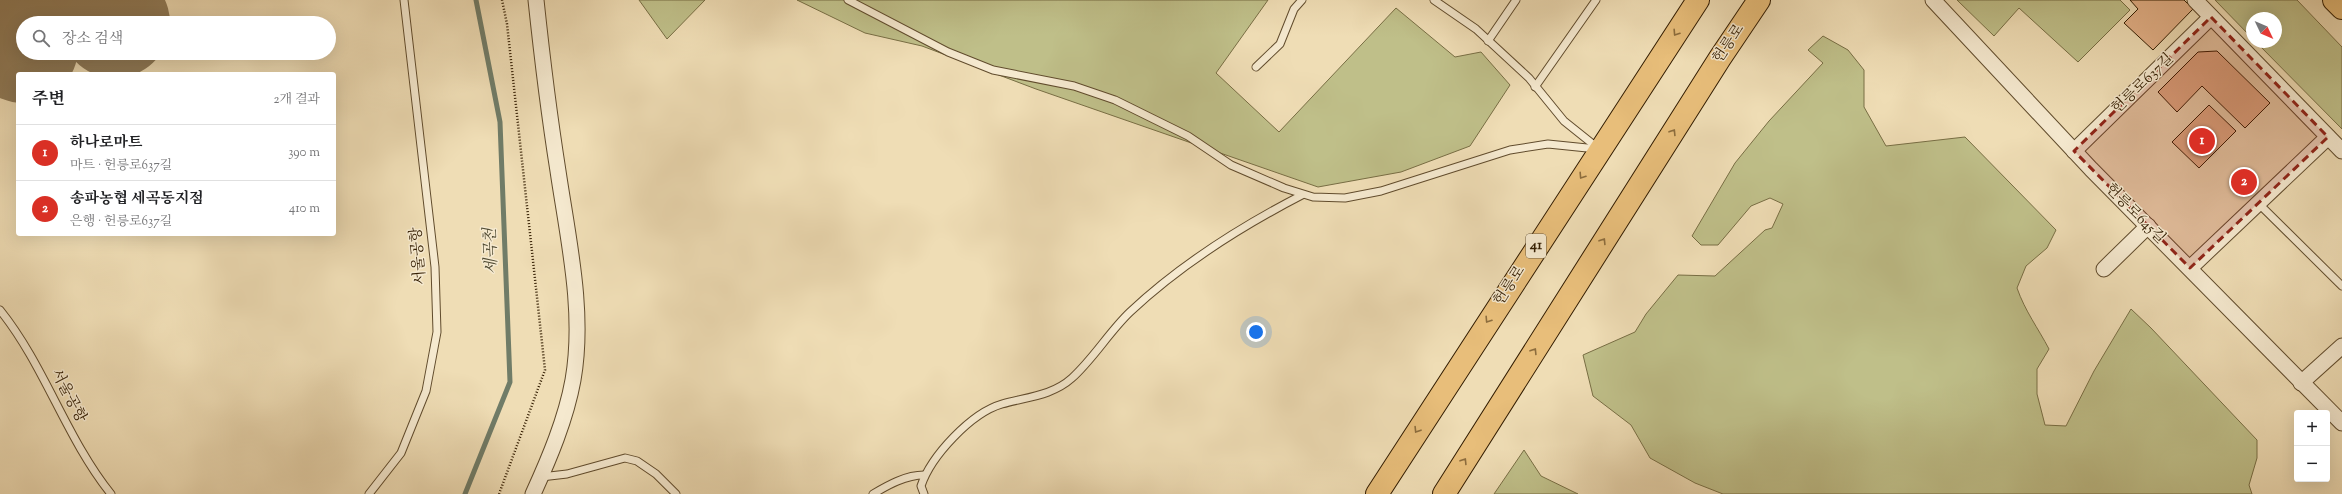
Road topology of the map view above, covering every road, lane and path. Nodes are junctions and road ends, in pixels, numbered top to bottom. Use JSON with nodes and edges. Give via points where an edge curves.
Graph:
{"nodes":[{"id":1,"x":404,"y":0,"type":"edge"},
{"id":2,"x":502,"y":0,"type":"edge"},
{"id":3,"x":536,"y":0,"type":"edge"},
{"id":4,"x":848,"y":0,"type":"edge"},
{"id":5,"x":1302,"y":0,"type":"edge"},
{"id":6,"x":1434,"y":0,"type":"edge"},
{"id":7,"x":1516,"y":0,"type":"edge"},
{"id":8,"x":1596,"y":0,"type":"edge"},
{"id":9,"x":1698,"y":0,"type":"edge"},
{"id":10,"x":1759,"y":0,"type":"edge"},
{"id":11,"x":1933,"y":0,"type":"edge"},
{"id":12,"x":2195,"y":0,"type":"edge"},
{"id":13,"x":2334,"y":0,"type":"edge"},
{"id":14,"x":2342,"y":8,"type":"edge"},
{"id":15,"x":2211,"y":17,"type":"junction"},
{"id":16,"x":1488,"y":41,"type":"junction"},
{"id":17,"x":1256,"y":67,"type":"dead end"},
{"id":18,"x":1535,"y":87,"type":"junction"},
{"id":19,"x":2328,"y":137,"type":"junction"},
{"id":20,"x":1600,"y":149,"type":"junction"},
{"id":21,"x":2074,"y":151,"type":"junction"},
{"id":22,"x":2342,"y":151,"type":"edge"},
{"id":23,"x":1302,"y":195,"type":"junction"},
{"id":24,"x":2258,"y":203,"type":"junction"},
{"id":25,"x":2148,"y":226,"type":"junction"},
{"id":26,"x":2190,"y":268,"type":"junction"},
{"id":27,"x":2104,"y":269,"type":"dead end"},
{"id":28,"x":2342,"y":286,"type":"edge"},
{"id":29,"x":0,"y":310,"type":"edge"},
{"id":30,"x":2342,"y":346,"type":"edge"},
{"id":31,"x":2301,"y":383,"type":"junction"},
{"id":32,"x":2342,"y":423,"type":"edge"},
{"id":33,"x":924,"y":475,"type":"junction"},
{"id":34,"x":540,"y":477,"type":"junction"},
{"id":35,"x":111,"y":494,"type":"edge"},
{"id":36,"x":369,"y":494,"type":"edge"},
{"id":37,"x":499,"y":494,"type":"edge"},
{"id":38,"x":533,"y":494,"type":"edge"},
{"id":39,"x":676,"y":494,"type":"edge"},
{"id":40,"x":873,"y":494,"type":"edge"},
{"id":41,"x":924,"y":494,"type":"edge"},
{"id":42,"x":1377,"y":494,"type":"edge"},
{"id":43,"x":1444,"y":494,"type":"edge"}],
"edges":[{"from":1,"to":36,"type":"lane","name":"서울공항","via":[[434,267],[437,332],[426,391],[401,453]]},
{"from":2,"to":37,"type":"path","via":[[508,24],[545,370]]},
{"from":3,"to":34,"type":"street","via":[[545,88],[570,248],[577,320],[573,382],[551,453]]},
{"from":4,"to":23,"type":"lane","via":[[941,48],[993,70],[1074,86],[1115,100],[1188,136],[1231,165]]},
{"from":5,"to":17,"type":"lane","via":[[1294,9],[1280,44]]},
{"from":6,"to":16,"type":"lane","via":[[1476,29]]},
{"from":7,"to":16,"type":"lane"},
{"from":8,"to":18,"type":"lane"},
{"from":9,"to":20,"type":"main road","name":"헌릉로","number":"41","one_way":true},
{"from":43,"to":10,"type":"main road","name":"헌릉로","one_way":true},
{"from":11,"to":21,"type":"street","name":"헌릉로645길"},
{"from":12,"to":15,"type":"street"},
{"from":13,"to":14,"type":"main road"},
{"from":15,"to":19,"type":"street"},
{"from":15,"to":21,"type":"street","name":"헌릉로637길"},
{"from":16,"to":18,"type":"lane","via":[[1529,78]]},
{"from":18,"to":20,"type":"lane","via":[[1564,121]]},
{"from":19,"to":22,"type":"street"},
{"from":19,"to":24,"type":"street"},
{"from":20,"to":23,"type":"lane","via":[[1548,144],[1510,150],[1381,191],[1345,198]]},
{"from":20,"to":42,"type":"main road","name":"헌릉로","number":"41","one_way":true},
{"from":21,"to":25,"type":"street","name":"헌릉로645길"},
{"from":23,"to":33,"type":"lane","via":[[1246,226],[1150,294],[1109,333],[1072,378],[1033,398],[1001,404],[984,413],[961,431],[938,455]]},
{"from":24,"to":26,"type":"street"},
{"from":24,"to":28,"type":"lane"},
{"from":25,"to":26,"type":"street","name":"헌릉로645길"},
{"from":25,"to":27,"type":"street"},
{"from":26,"to":31,"type":"street","name":"헌릉로645길"},
{"from":29,"to":35,"type":"lane","name":"서울공항","via":[[37,365],[94,472]]},
{"from":30,"to":31,"type":"street"},
{"from":31,"to":32,"type":"street","name":"헌릉로645길"},
{"from":33,"to":40,"type":"lane","via":[[914,475]]},
{"from":33,"to":41,"type":"lane","via":[[921,486]]},
{"from":34,"to":38,"type":"street"},
{"from":34,"to":39,"type":"lane","via":[[567,474],[625,458],[636,461],[656,474]]}]}
